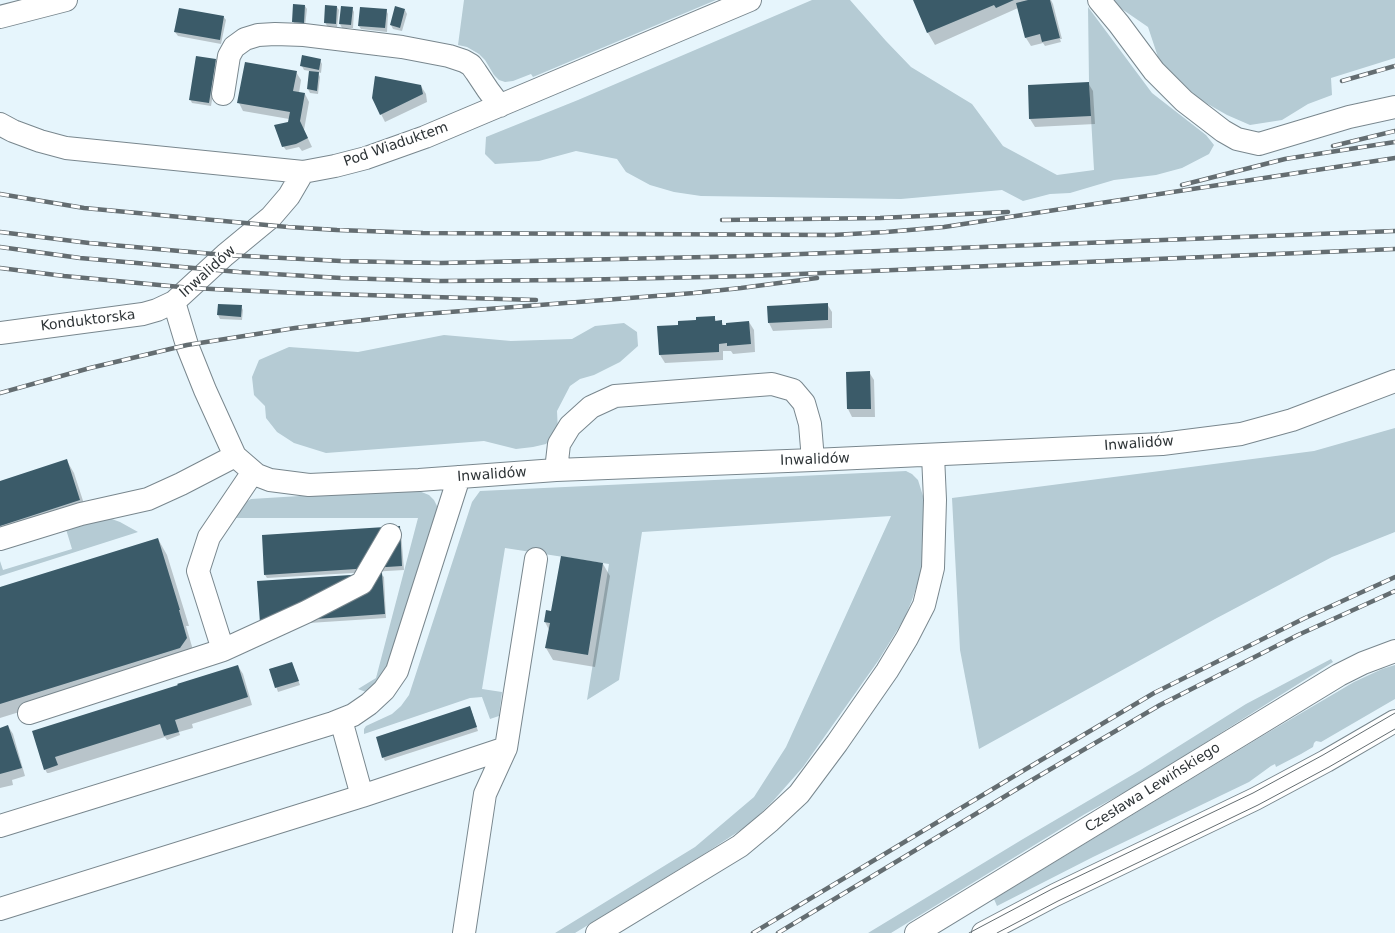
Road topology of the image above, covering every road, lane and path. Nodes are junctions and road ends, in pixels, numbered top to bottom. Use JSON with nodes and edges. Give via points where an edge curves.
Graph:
{"nodes":[{"id":1,"x":66,"y":0,"type":"edge"},
{"id":2,"x":750,"y":0,"type":"edge"},
{"id":3,"x":1098,"y":0,"type":"edge"},
{"id":4,"x":0,"y":17,"type":"edge"},
{"id":5,"x":223,"y":94,"type":"dead end"},
{"id":6,"x":500,"y":106,"type":"junction"},
{"id":7,"x":1395,"y":106,"type":"edge"},
{"id":8,"x":0,"y":124,"type":"edge"},
{"id":9,"x":302,"y":172,"type":"junction"},
{"id":10,"x":174,"y":302,"type":"junction"},
{"id":11,"x":0,"y":333,"type":"edge"},
{"id":12,"x":1395,"y":381,"type":"edge"},
{"id":13,"x":933,"y":455,"type":"junction"},
{"id":14,"x":235,"y":456,"type":"junction"},
{"id":15,"x":813,"y":460,"type":"junction"},
{"id":16,"x":556,"y":470,"type":"junction"},
{"id":17,"x":253,"y":472,"type":"junction"},
{"id":18,"x":459,"y":477,"type":"junction"},
{"id":19,"x":390,"y":536,"type":"dead end"},
{"id":20,"x":0,"y":539,"type":"edge"},
{"id":21,"x":536,"y":560,"type":"dead end"},
{"id":22,"x":223,"y":650,"type":"junction"},
{"id":23,"x":1395,"y":651,"type":"edge"},
{"id":24,"x":29,"y":713,"type":"dead end"},
{"id":25,"x":341,"y":720,"type":"junction"},
{"id":26,"x":1395,"y":721,"type":"edge"},
{"id":27,"x":506,"y":748,"type":"junction"},
{"id":28,"x":362,"y":796,"type":"junction"},
{"id":29,"x":0,"y":826,"type":"edge"},
{"id":30,"x":0,"y":909,"type":"edge"},
{"id":31,"x":464,"y":933,"type":"edge"},
{"id":32,"x":597,"y":933,"type":"edge"},
{"id":33,"x":916,"y":933,"type":"edge"},
{"id":34,"x":983,"y":933,"type":"edge"}],
"edges":[{"from":1,"to":4,"type":"street"},
{"from":2,"to":6,"type":"street","name":"Pod Wiaduktem"},
{"from":3,"to":7,"type":"street","via":[[1154,71],[1184,101],[1237,139],[1259,144]]},
{"from":5,"to":6,"type":"street","via":[[229,56],[234,47],[245,39],[258,35],[304,35],[402,47],[464,61],[476,72]]},
{"from":6,"to":9,"type":"street","name":"Pod Wiaduktem","via":[[366,158]]},
{"from":8,"to":9,"type":"street","name":"Pod Wiaduktem","via":[[40,141],[66,148]]},
{"from":9,"to":10,"type":"street","name":"Inwalidów","via":[[289,196],[272,217],[225,255]]},
{"from":10,"to":11,"type":"street","name":"Konduktorska","via":[[144,314]]},
{"from":10,"to":14,"type":"street","name":"Inwalidów","via":[[204,390]]},
{"from":12,"to":13,"type":"street","name":"Inwalidów","via":[[1292,420],[1241,434],[1162,444]]},
{"from":13,"to":15,"type":"street","name":"Inwalidów"},
{"from":13,"to":32,"type":"street","via":[[933,568],[924,605],[891,665],[837,743],[799,794],[740,846]]},
{"from":14,"to":17,"type":"street","name":"Inwalidów"},
{"from":14,"to":20,"type":"street","via":[[148,499],[81,514]]},
{"from":15,"to":16,"type":"street","name":"Inwalidów"},
{"from":15,"to":16,"type":"street","via":[[810,424],[804,403],[793,390],[772,384],[615,396],[591,407],[570,426],[559,444]]},
{"from":16,"to":18,"type":"street","name":"Inwalidów"},
{"from":17,"to":18,"type":"street","name":"Inwalidów","via":[[270,480],[309,485]]},
{"from":17,"to":22,"type":"street","via":[[209,537],[198,571]]},
{"from":18,"to":25,"type":"street","via":[[397,671],[384,690],[369,704]]},
{"from":19,"to":22,"type":"street","via":[[362,583]]},
{"from":21,"to":27,"type":"street"},
{"from":22,"to":24,"type":"street"},
{"from":23,"to":33,"type":"street","name":"Czesława Lewińskiego","via":[[1338,675]]},
{"from":25,"to":28,"type":"street"},
{"from":25,"to":29,"type":"street"},
{"from":26,"to":34,"type":"street","via":[[1230,812],[1055,895]]},
{"from":27,"to":28,"type":"street"},
{"from":27,"to":31,"type":"street","via":[[485,794]]},
{"from":28,"to":30,"type":"street"}]}
